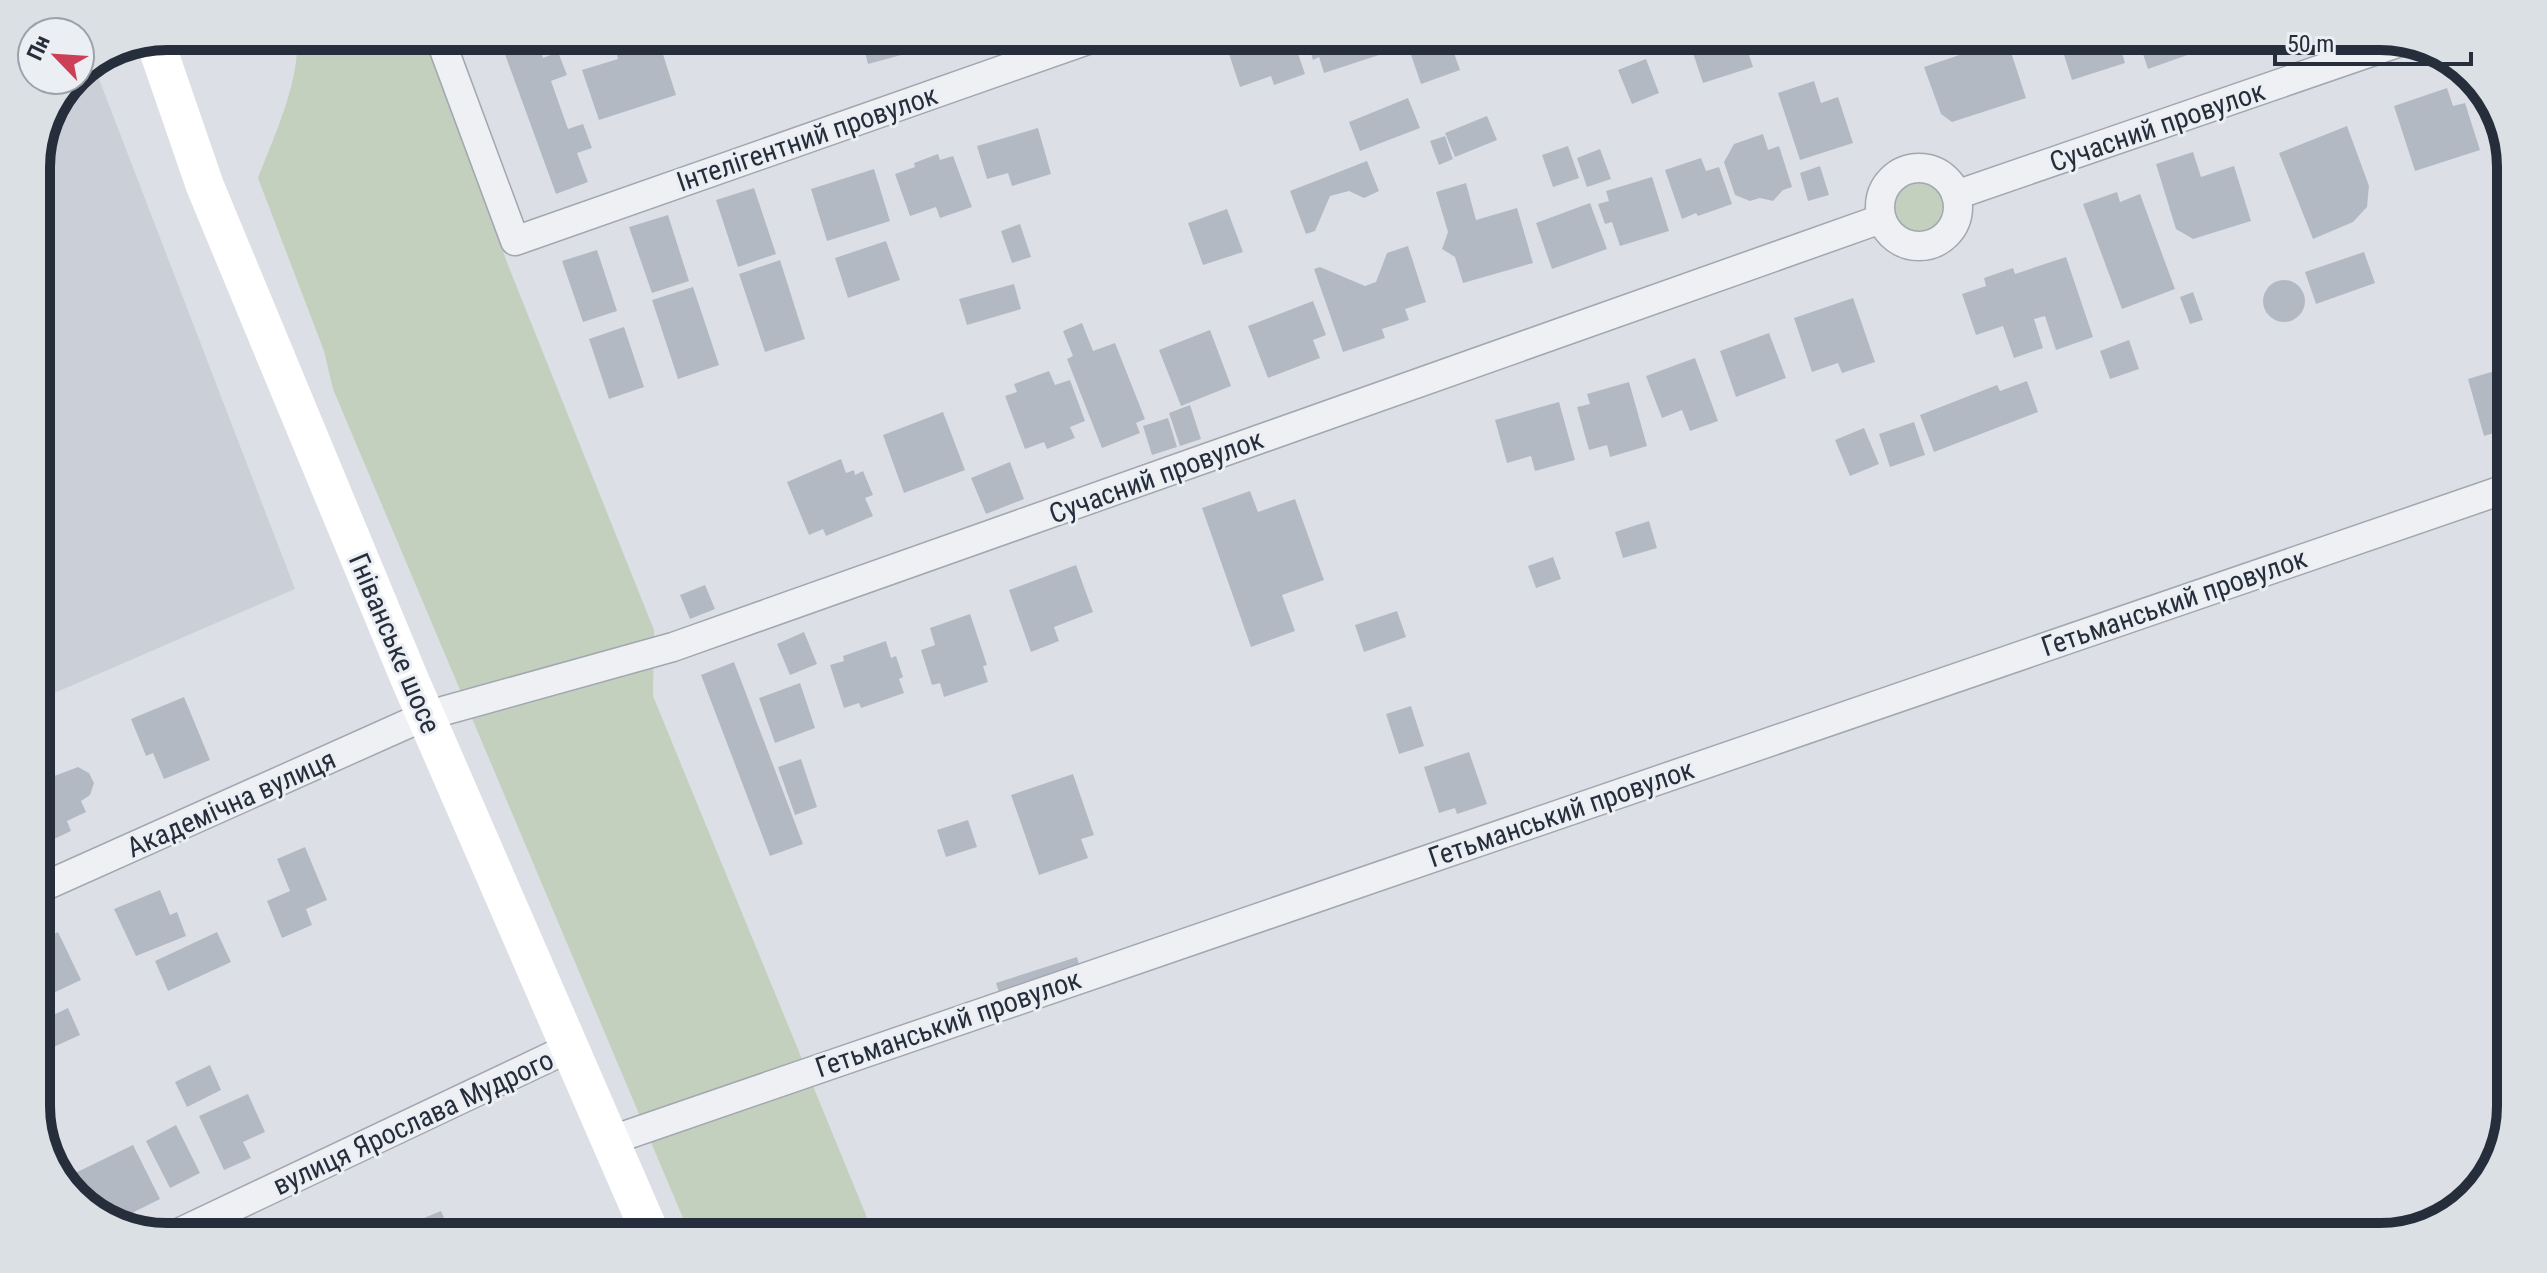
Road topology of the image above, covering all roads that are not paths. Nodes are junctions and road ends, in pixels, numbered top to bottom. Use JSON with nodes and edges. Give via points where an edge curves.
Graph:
{"nodes":[{"id":1,"x":444,"y":50,"type":"edge"},
{"id":2,"x":1059,"y":50,"type":"edge"},
{"id":3,"x":2377,"y":50,"type":"edge"},
{"id":4,"x":158,"y":51,"type":"edge"},
{"id":5,"x":1956,"y":195,"type":"junction"},
{"id":6,"x":1881,"y":219,"type":"junction"},
{"id":7,"x":2497,"y":492,"type":"edge"},
{"id":8,"x":425,"y":716,"type":"junction"},
{"id":9,"x":50,"y":884,"type":"edge"},
{"id":10,"x":569,"y":1048,"type":"junction"},
{"id":11,"x":612,"y":1140,"type":"junction"},
{"id":12,"x":200,"y":1223,"type":"edge"},
{"id":13,"x":646,"y":1223,"type":"edge"}],
"edges":[{"from":1,"to":2,"type":"street","name":"Інтелігентний провулок","via":[[515,241]]},
{"from":3,"to":5,"type":"street","name":"Сучасний провулок"},
{"from":4,"to":8,"type":"main road","name":"Гніванське шосе","via":[[205,186]]},
{"from":5,"to":6,"type":"street","via":[[1953,226],[1932,244],[1905,244]]},
{"from":5,"to":6,"type":"street","via":[[1935,171],[1910,168],[1883,191]]},
{"from":6,"to":8,"type":"street","name":"Сучасний провулок","via":[[673,647]]},
{"from":7,"to":11,"type":"street","name":"Гетьманський провулок"},
{"from":8,"to":9,"type":"street","name":"Академічна вулиця"},
{"from":8,"to":10,"type":"main road","name":"Гніванське шосе"},
{"from":10,"to":11,"type":"main road","name":"Гніванське шосе"},
{"from":10,"to":12,"type":"street","name":"вулиця Ярослава Мудрого"},
{"from":11,"to":13,"type":"main road","name":"Гніванське шосе"}]}
